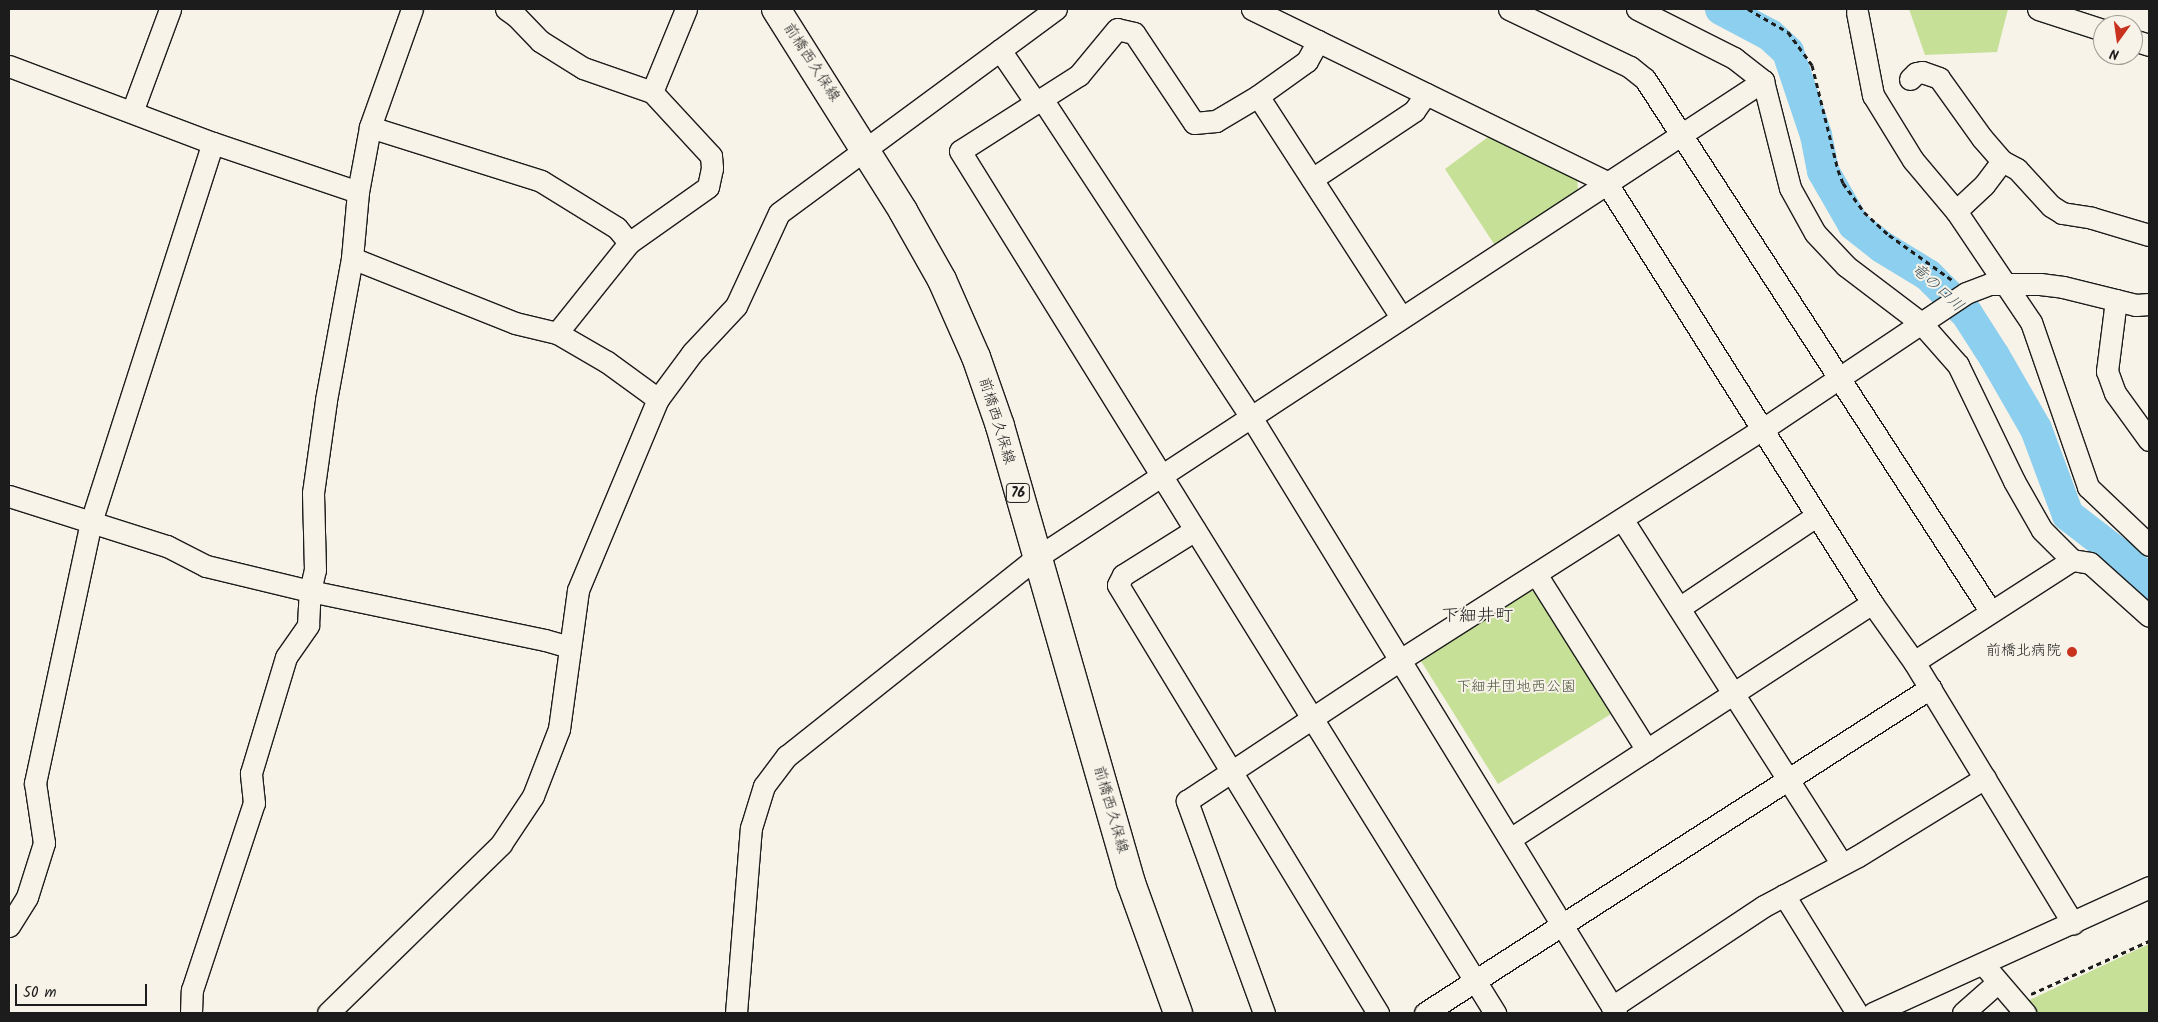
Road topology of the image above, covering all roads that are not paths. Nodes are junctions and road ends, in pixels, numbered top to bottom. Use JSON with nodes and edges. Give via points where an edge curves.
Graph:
{"nodes":[{"id":1,"x":170,"y":9,"type":"edge"},
{"id":2,"x":412,"y":9,"type":"edge"},
{"id":3,"x":506,"y":9,"type":"edge"},
{"id":4,"x":686,"y":9,"type":"edge"},
{"id":5,"x":776,"y":9,"type":"edge"},
{"id":6,"x":1056,"y":9,"type":"edge"},
{"id":7,"x":1252,"y":9,"type":"edge"},
{"id":8,"x":1509,"y":9,"type":"edge"},
{"id":9,"x":1637,"y":9,"type":"edge"},
{"id":10,"x":2038,"y":9,"type":"edge"},
{"id":11,"x":1857,"y":10,"type":"edge"},
{"id":12,"x":2093,"y":27,"type":"edge"},
{"id":13,"x":1318,"y":41,"type":"junction"},
{"id":14,"x":1000,"y":50,"type":"junction"},
{"id":15,"x":9,"y":66,"type":"edge"},
{"id":16,"x":1910,"y":79,"type":"dead end"},
{"id":17,"x":1763,"y":81,"type":"junction"},
{"id":18,"x":652,"y":92,"type":"junction"},
{"id":19,"x":1426,"y":94,"type":"junction"},
{"id":20,"x":1258,"y":96,"type":"junction"},
{"id":21,"x":1039,"y":101,"type":"junction"},
{"id":22,"x":132,"y":112,"type":"junction"},
{"id":23,"x":370,"y":127,"type":"junction"},
{"id":24,"x":1681,"y":134,"type":"junction"},
{"id":25,"x":213,"y":142,"type":"junction"},
{"id":26,"x":865,"y":148,"type":"junction"},
{"id":27,"x":2002,"y":162,"type":"junction"},
{"id":28,"x":1312,"y":180,"type":"junction"},
{"id":29,"x":1606,"y":182,"type":"junction"},
{"id":30,"x":358,"y":192,"type":"junction"},
{"id":31,"x":1956,"y":211,"type":"junction"},
{"id":32,"x":2149,"y":235,"type":"edge"},
{"id":33,"x":629,"y":243,"type":"junction"},
{"id":34,"x":352,"y":258,"type":"junction"},
{"id":35,"x":2008,"y":285,"type":"junction"},
{"id":36,"x":2116,"y":300,"type":"junction"},
{"id":37,"x":2149,"y":301,"type":"edge"},
{"id":38,"x":1401,"y":317,"type":"junction"},
{"id":39,"x":1925,"y":321,"type":"junction"},
{"id":40,"x":557,"y":333,"type":"junction"},
{"id":41,"x":1839,"y":378,"type":"junction"},
{"id":42,"x":658,"y":400,"type":"junction"},
{"id":43,"x":1251,"y":416,"type":"junction"},
{"id":44,"x":1763,"y":429,"type":"junction"},
{"id":45,"x":2149,"y":440,"type":"edge"},
{"id":46,"x":1161,"y":475,"type":"junction"},
{"id":47,"x":9,"y":496,"type":"edge"},
{"id":48,"x":1816,"y":516,"type":"junction"},
{"id":49,"x":1622,"y":519,"type":"junction"},
{"id":50,"x":91,"y":522,"type":"junction"},
{"id":51,"x":1195,"y":530,"type":"junction"},
{"id":52,"x":2149,"y":544,"type":"edge"},
{"id":53,"x":1036,"y":558,"type":"junction"},
{"id":54,"x":2072,"y":560,"type":"junction"},
{"id":55,"x":1536,"y":574,"type":"junction"},
{"id":56,"x":310,"y":591,"type":"junction"},
{"id":57,"x":1872,"y":603,"type":"junction"},
{"id":58,"x":1679,"y":608,"type":"junction"},
{"id":59,"x":1991,"y":612,"type":"junction"},
{"id":60,"x":2149,"y":616,"type":"edge"},
{"id":61,"x":569,"y":647,"type":"junction"},
{"id":62,"x":1400,"y":660,"type":"junction"},
{"id":63,"x":1914,"y":662,"type":"junction"},
{"id":64,"x":1930,"y":688,"type":"junction"},
{"id":65,"x":1733,"y":694,"type":"junction"},
{"id":66,"x":1312,"y":719,"type":"junction"},
{"id":67,"x":1647,"y":750,"type":"junction"},
{"id":68,"x":1231,"y":772,"type":"junction"},
{"id":69,"x":1985,"y":778,"type":"junction"},
{"id":70,"x":1788,"y":780,"type":"junction"},
{"id":71,"x":1510,"y":838,"type":"junction"},
{"id":72,"x":1842,"y":864,"type":"junction"},
{"id":73,"x":2149,"y":887,"type":"edge"},
{"id":74,"x":1784,"y":895,"type":"junction"},
{"id":75,"x":2074,"y":923,"type":"junction"},
{"id":76,"x":1562,"y":925,"type":"junction"},
{"id":77,"x":9,"y":926,"type":"edge"},
{"id":78,"x":1983,"y":964,"type":"junction"},
{"id":79,"x":1475,"y":981,"type":"junction"},
{"id":80,"x":1998,"y":983,"type":"junction"},
{"id":81,"x":2020,"y":1007,"type":"edge"},
{"id":82,"x":1614,"y":1010,"type":"edge"},
{"id":83,"x":191,"y":1013,"type":"edge"},
{"id":84,"x":328,"y":1013,"type":"edge"},
{"id":85,"x":736,"y":1013,"type":"edge"},
{"id":86,"x":1178,"y":1013,"type":"edge"},
{"id":87,"x":1264,"y":1013,"type":"edge"},
{"id":88,"x":1378,"y":1013,"type":"edge"},
{"id":89,"x":1425,"y":1013,"type":"edge"},
{"id":90,"x":1495,"y":1013,"type":"edge"},
{"id":91,"x":1856,"y":1013,"type":"edge"},
{"id":92,"x":1873,"y":1013,"type":"edge"},
{"id":93,"x":1964,"y":1013,"type":"edge"}],
"edges":[{"from":1,"to":22,"type":"street"},
{"from":2,"to":23,"type":"street"},
{"from":3,"to":18,"type":"street","via":[[540,41],[583,68]]},
{"from":4,"to":18,"type":"street"},
{"from":5,"to":26,"type":"main road","name":"前橋西久保線","number":"76"},
{"from":6,"to":14,"type":"street"},
{"from":7,"to":13,"type":"street"},
{"from":8,"to":24,"type":"street","via":[[1630,67],[1646,79]]},
{"from":9,"to":17,"type":"street","via":[[1734,58]]},
{"from":10,"to":12,"type":"street"},
{"from":11,"to":31,"type":"street","via":[[1873,95],[1913,160]]},
{"from":13,"to":19,"type":"street"},
{"from":13,"to":20,"type":"street","via":[[1307,61]]},
{"from":14,"to":21,"type":"street"},
{"from":14,"to":26,"type":"street"},
{"from":15,"to":22,"type":"street"},
{"from":16,"to":27,"type":"street","via":[[1922,72],[1939,78]]},
{"from":17,"to":24,"type":"street"},
{"from":17,"to":39,"type":"street","via":[[1790,188],[1815,233],[1846,266]]},
{"from":18,"to":33,"type":"street","via":[[711,156],[712,168],[708,187]]},
{"from":19,"to":28,"type":"street","via":[[1414,111]]},
{"from":19,"to":29,"type":"street"},
{"from":20,"to":21,"type":"street","via":[[1216,121],[1194,123],[1134,33],[1117,28],[1079,75]]},
{"from":20,"to":28,"type":"street"},
{"from":21,"to":43,"type":"street"},
{"from":21,"to":46,"type":"street","via":[[960,151]]},
{"from":22,"to":25,"type":"street"},
{"from":23,"to":30,"type":"street"},
{"from":23,"to":33,"type":"street","via":[[541,181],[616,228]]},
{"from":24,"to":29,"type":"street"},
{"from":24,"to":41,"type":"street"},
{"from":25,"to":30,"type":"street"},
{"from":25,"to":50,"type":"street"},
{"from":26,"to":42,"type":"street","via":[[779,213],[736,306],[692,353]]},
{"from":26,"to":53,"type":"main road","name":"前橋西久保線","number":"76","via":[[942,280],[976,357],[1000,426]]},
{"from":27,"to":31,"type":"street","via":[[1984,186]]},
{"from":27,"to":32,"type":"street","via":[[2017,168],[2042,198],[2062,213]]},
{"from":28,"to":38,"type":"street"},
{"from":29,"to":38,"type":"street"},
{"from":29,"to":44,"type":"street"},
{"from":30,"to":34,"type":"street"},
{"from":31,"to":35,"type":"street"},
{"from":33,"to":40,"type":"street"},
{"from":34,"to":40,"type":"street","via":[[515,323]]},
{"from":34,"to":56,"type":"street","via":[[313,493],[315,570]]},
{"from":35,"to":36,"type":"street","via":[[2063,287]]},
{"from":35,"to":39,"type":"street","via":[[1990,284],[1967,293]]},
{"from":35,"to":52,"type":"street","via":[[2031,322],[2088,487]]},
{"from":36,"to":37,"type":"street","via":[[2136,305]]},
{"from":36,"to":45,"type":"street","via":[[2107,371],[2115,392]]},
{"from":38,"to":43,"type":"street"},
{"from":39,"to":41,"type":"street"},
{"from":39,"to":54,"type":"street","via":[[1958,365],[2014,482],[2042,530]]},
{"from":40,"to":42,"type":"street","via":[[607,362]]},
{"from":41,"to":44,"type":"street"},
{"from":41,"to":59,"type":"street"},
{"from":42,"to":61,"type":"street","via":[[578,590]]},
{"from":43,"to":46,"type":"street"},
{"from":43,"to":62,"type":"street"},
{"from":44,"to":48,"type":"street"},
{"from":44,"to":49,"type":"street"},
{"from":46,"to":51,"type":"street"},
{"from":46,"to":53,"type":"street"},
{"from":47,"to":50,"type":"street"},
{"from":48,"to":57,"type":"street"},
{"from":48,"to":58,"type":"street"},
{"from":49,"to":55,"type":"street"},
{"from":49,"to":58,"type":"street"},
{"from":50,"to":56,"type":"street","via":[[167,546],[206,566]]},
{"from":50,"to":77,"type":"street","via":[[35,783],[44,843],[26,897]]},
{"from":51,"to":66,"type":"street"},
{"from":51,"to":68,"type":"street","via":[[1123,575],[1118,585]]},
{"from":53,"to":85,"type":"street","via":[[787,756],[764,786],[750,828]]},
{"from":53,"to":86,"type":"main road","name":"前橋西久保線","number":"76","via":[[1131,883]]},
{"from":54,"to":59,"type":"street"},
{"from":54,"to":60,"type":"street","via":[[2090,563]]},
{"from":55,"to":62,"type":"street"},
{"from":55,"to":67,"type":"street"},
{"from":56,"to":61,"type":"street"},
{"from":56,"to":83,"type":"street","via":[[308,624],[286,657],[251,773],[254,804],[192,990]]},
{"from":57,"to":63,"type":"street"},
{"from":57,"to":65,"type":"street"},
{"from":58,"to":65,"type":"street"},
{"from":59,"to":63,"type":"street"},
{"from":61,"to":84,"type":"street","via":[[559,729],[527,804],[501,844]]},
{"from":62,"to":66,"type":"street"},
{"from":62,"to":71,"type":"street"},
{"from":63,"to":64,"type":"street"},
{"from":64,"to":69,"type":"street"},
{"from":64,"to":70,"type":"street"},
{"from":65,"to":67,"type":"street"},
{"from":65,"to":70,"type":"street"},
{"from":66,"to":68,"type":"street"},
{"from":66,"to":79,"type":"street"},
{"from":67,"to":71,"type":"street"},
{"from":68,"to":87,"type":"street","via":[[1187,801]]},
{"from":68,"to":88,"type":"street"},
{"from":69,"to":72,"type":"street"},
{"from":69,"to":75,"type":"street"},
{"from":70,"to":72,"type":"street"},
{"from":70,"to":76,"type":"street"},
{"from":71,"to":76,"type":"street"},
{"from":72,"to":74,"type":"street"},
{"from":73,"to":75,"type":"street"},
{"from":74,"to":82,"type":"street"},
{"from":74,"to":91,"type":"street"},
{"from":75,"to":78,"type":"street"},
{"from":76,"to":79,"type":"street"},
{"from":76,"to":82,"type":"street"},
{"from":78,"to":80,"type":"street"},
{"from":78,"to":92,"type":"street"},
{"from":79,"to":89,"type":"street"},
{"from":79,"to":90,"type":"street"},
{"from":80,"to":81,"type":"street"},
{"from":80,"to":93,"type":"street"}]}
